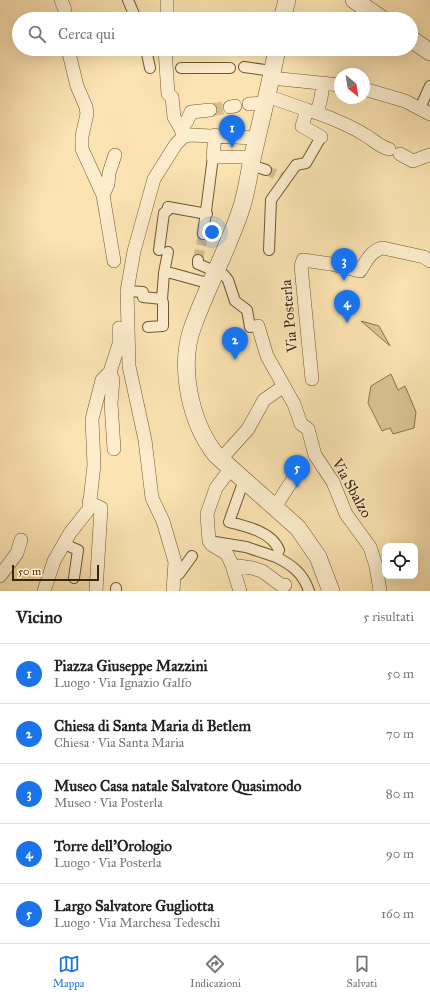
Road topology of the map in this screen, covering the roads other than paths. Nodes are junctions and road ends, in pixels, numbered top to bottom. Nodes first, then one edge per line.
1 (61, 0) edge
2 (128, 0) edge
3 (167, 0) edge
4 (287, 0) edge
5 (355, 0) edge
6 (65, 12) edge
7 (133, 12) edge
8 (167, 12) edge
9 (284, 12) edge
10 (372, 12) edge
11 (418, 44) edge
12 (430, 52) edge
13 (70, 56) edge
14 (147, 56) edge
15 (165, 56) edge
16 (275, 56) edge
17 (244, 67) dead end
18 (150, 68) dead end
19 (182, 68) dead end
20 (230, 68) dead end
21 (271, 74) junction
22 (322, 84) junction
23 (334, 85) edge
24 (430, 86) edge
25 (370, 91) edge
26 (260, 101) junction
27 (210, 110) tunnel mouth
28 (312, 111) junction
29 (425, 111) edge
30 (182, 133) junction
31 (212, 135) junction
32 (321, 137) joint
33 (257, 138) junction
34 (115, 155) dead end
35 (429, 155) edge
36 (213, 157) junction
37 (256, 164) junction
38 (103, 195) junction
39 (207, 214) junction
40 (139, 234) junction
41 (203, 234) tunnel mouth
42 (269, 250) dead end
43 (198, 260) dead end
44 (430, 261) edge
45 (118, 266) junction
46 (164, 273) junction
47 (214, 278) junction
48 (127, 291) junction
49 (162, 299) junction
50 (258, 326) joint
51 (148, 327) dead end
52 (110, 372) junction
53 (312, 379) dead end
54 (284, 386) junction
55 (114, 449) dead end
56 (226, 464) junction
57 (297, 473) dead end
58 (244, 480) junction
59 (89, 502) junction
60 (275, 507) junction
61 (21, 540) dead end
62 (210, 542) junction
63 (64, 544) junction
64 (192, 556) dead end
65 (276, 557) junction
66 (232, 565) junction
67 (179, 574) dead end
68 (0, 576) edge
69 (74, 578) dead end
70 (285, 585) dead end
71 (44, 591) edge
72 (96, 591) edge
73 (172, 591) edge
74 (240, 591) edge
75 (309, 591) edge
76 (331, 591) edge
77 (380, 591) edge

1 - 6 street
2 - 7 street
3 - 8 street
4 - 9 street
5 - 10 street
11 - 12 street
13 - 38 street
14 - 18 street
15 - 30 street
16 - 21 street
17 - 21 street
19 - 20 street
21 - 22 street
21 - 26 street
22 - 23 street
22 - 28 street
24 - 29 street
25 - 29 street
26 - 28 street
26 - 33 street
27 - 30 street
28 - 32 street
28 - 35 street
30 - 31 street
30 - 40 street
31 - 33 street
31 - 36 street
32 - 42 street
33 - 37 street
34 - 38 street
36 - 37 street
36 - 39 street
37 - 47 street
38 - 45 street
39 - 41 street
39 - 46 street
40 - 45 street
40 - 48 street
43 - 47 street
44 - 53 street, Via Posterla
45 - 52 street
46 - 47 street
46 - 49 street
47 - 50 street
47 - 56 street
48 - 49 street
48 - 73 street
49 - 51 street
50 - 54 street, Via Sbalzo
52 - 55 street
52 - 59 street
54 - 56 street
54 - 77 street, Via Sbalzo
56 - 58 street
56 - 62 street
57 - 60 street
58 - 60 street
58 - 65 street
59 - 63 street
59 - 72 street
60 - 76 street
61 - 68 street
62 - 65 street
62 - 66 street
63 - 69 street
63 - 71 street
64 - 67 street
65 - 75 street
66 - 70 street
66 - 74 street

